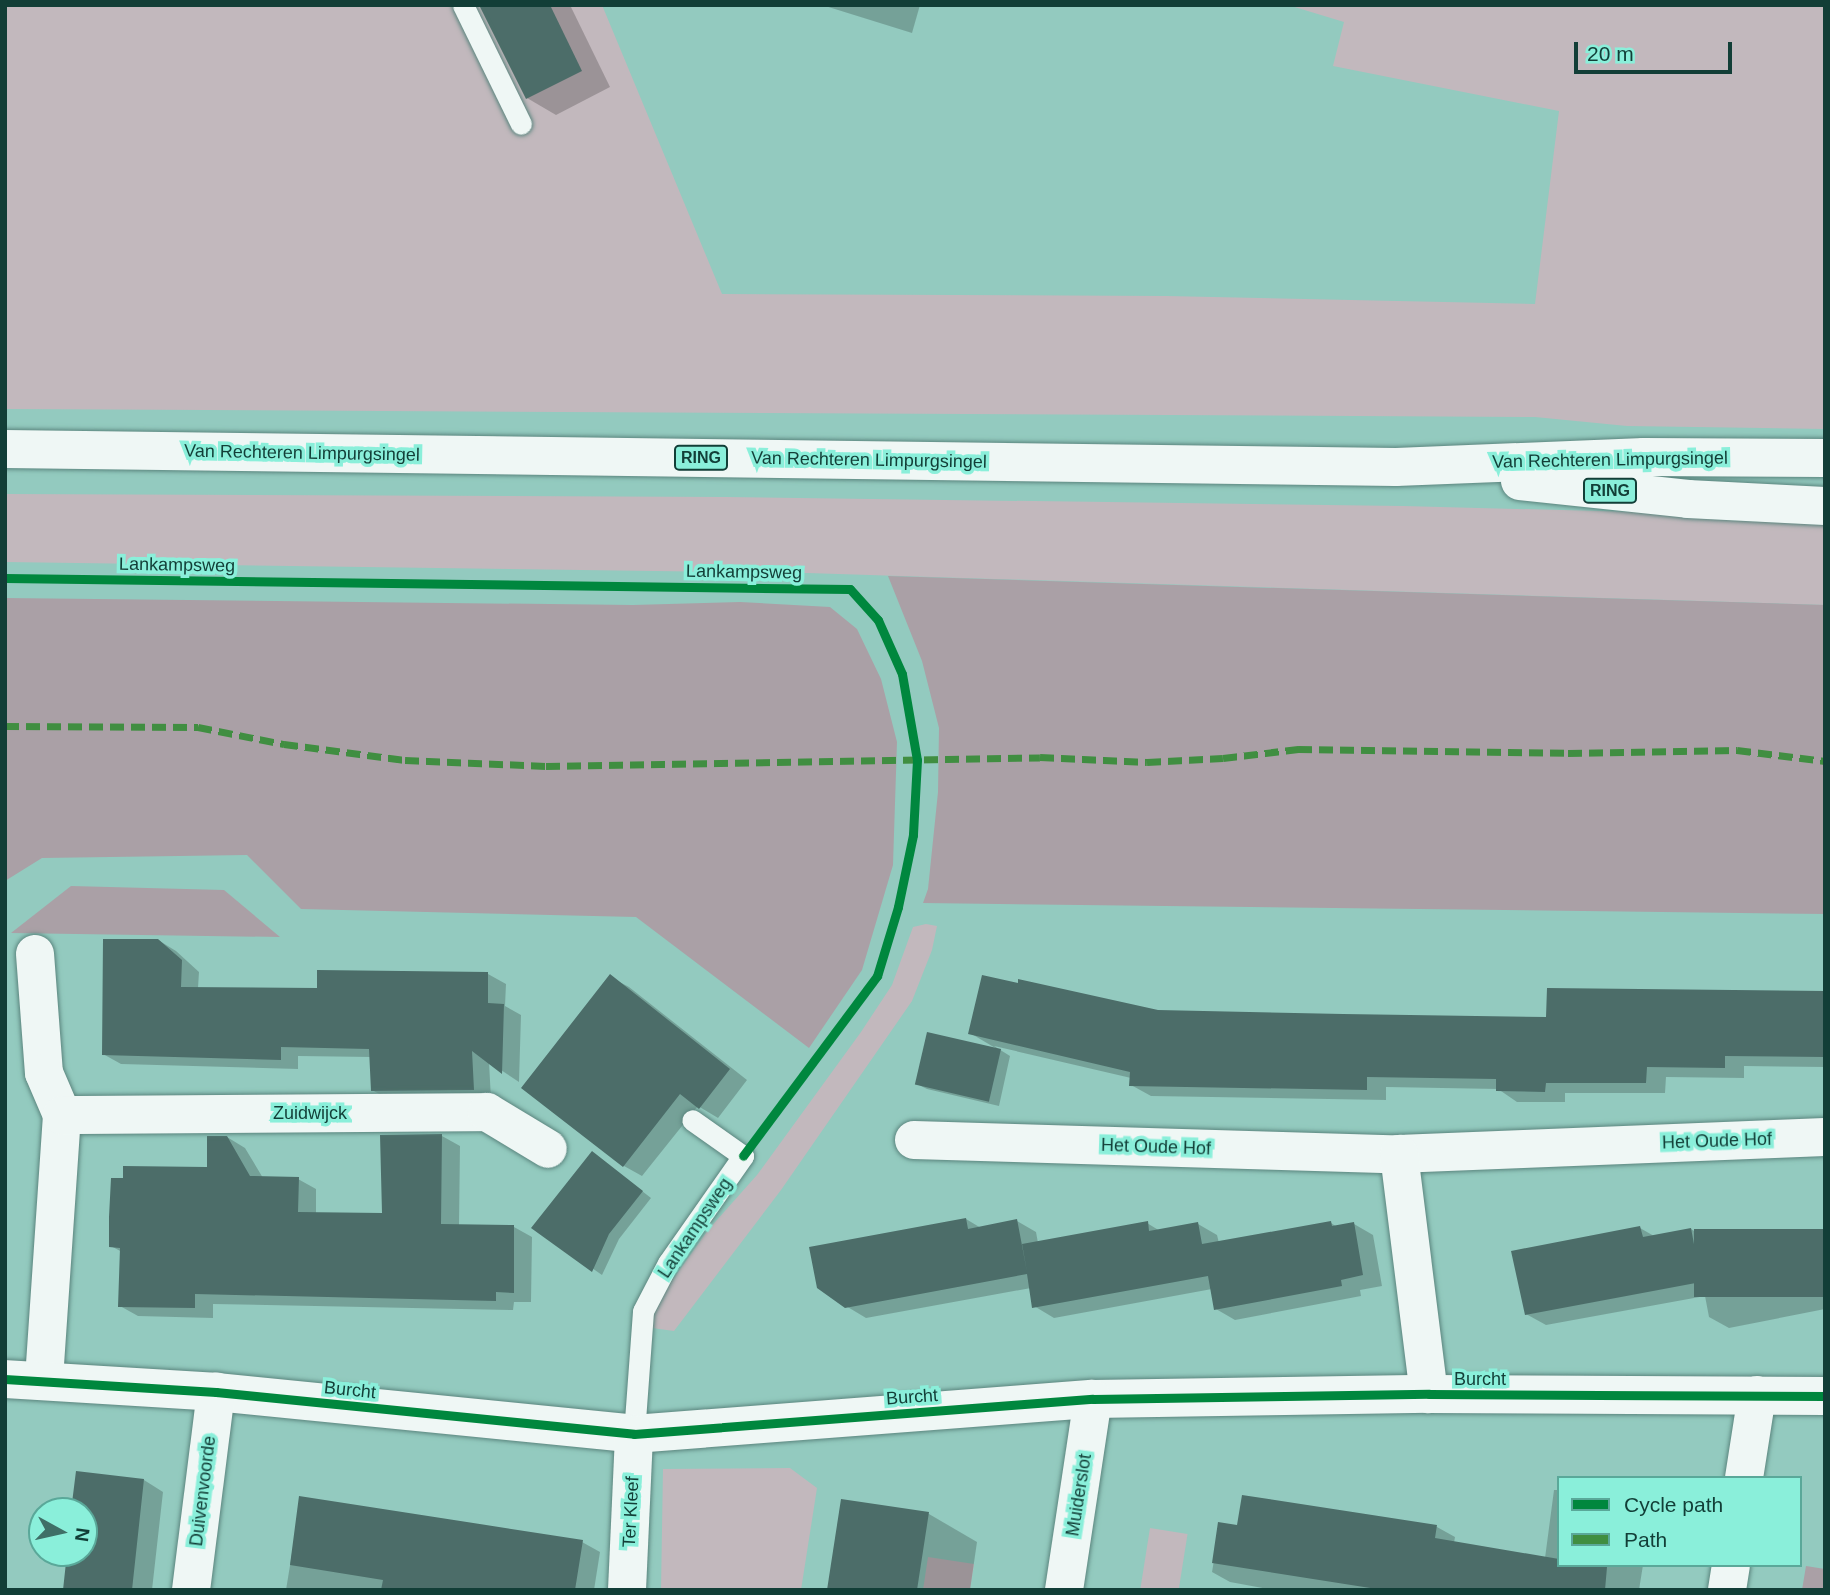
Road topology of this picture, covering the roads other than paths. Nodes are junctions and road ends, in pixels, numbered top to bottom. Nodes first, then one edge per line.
1 (463, 5) edge
2 (521, 124) dead end
3 (5, 449) edge
4 (1825, 458) edge
5 (1396, 467) junction
6 (1825, 506) edge
7 (35, 954) dead end
8 (62, 1115) junction
9 (692, 1120) dead end
10 (1825, 1137) edge
11 (914, 1140) dead end
12 (548, 1149) dead end
13 (1399, 1154) junction
14 (5, 1379) edge
15 (44, 1380) junction
16 (216, 1392) junction
17 (1429, 1394) junction
18 (1757, 1395) junction
19 (1825, 1396) edge
20 (1093, 1399) junction
21 (634, 1434) junction
22 (1744, 1476) edge
23 (1731, 1567) edge
24 (191, 1590) edge
25 (627, 1590) edge
26 (1064, 1590) edge
27 (1727, 1590) edge

1 - 2 lane
3 - 5 street, Van Rechteren Limpurgsingel / RING
4 - 5 street, Van Rechteren Limpurgsingel / RING
5 - 6 street, Van Rechteren Limpurgsingel / RING
7 - 8 street
8 - 12 street, Zuidwijck
8 - 15 street
9 - 21 lane, Lankampsweg
10 - 13 street, Het Oude Hof
11 - 13 street, Het Oude Hof
13 - 17 street
14 - 15 street, Burcht
15 - 16 street, Burcht
16 - 21 street, Burcht
16 - 24 street, Duivenvoorde
17 - 18 street, Burcht
17 - 20 street, Burcht
18 - 19 street, Burcht
18 - 22 street
20 - 21 street, Burcht
20 - 26 street, Muiderslot
21 - 25 street, Ter Kleef
23 - 27 street

